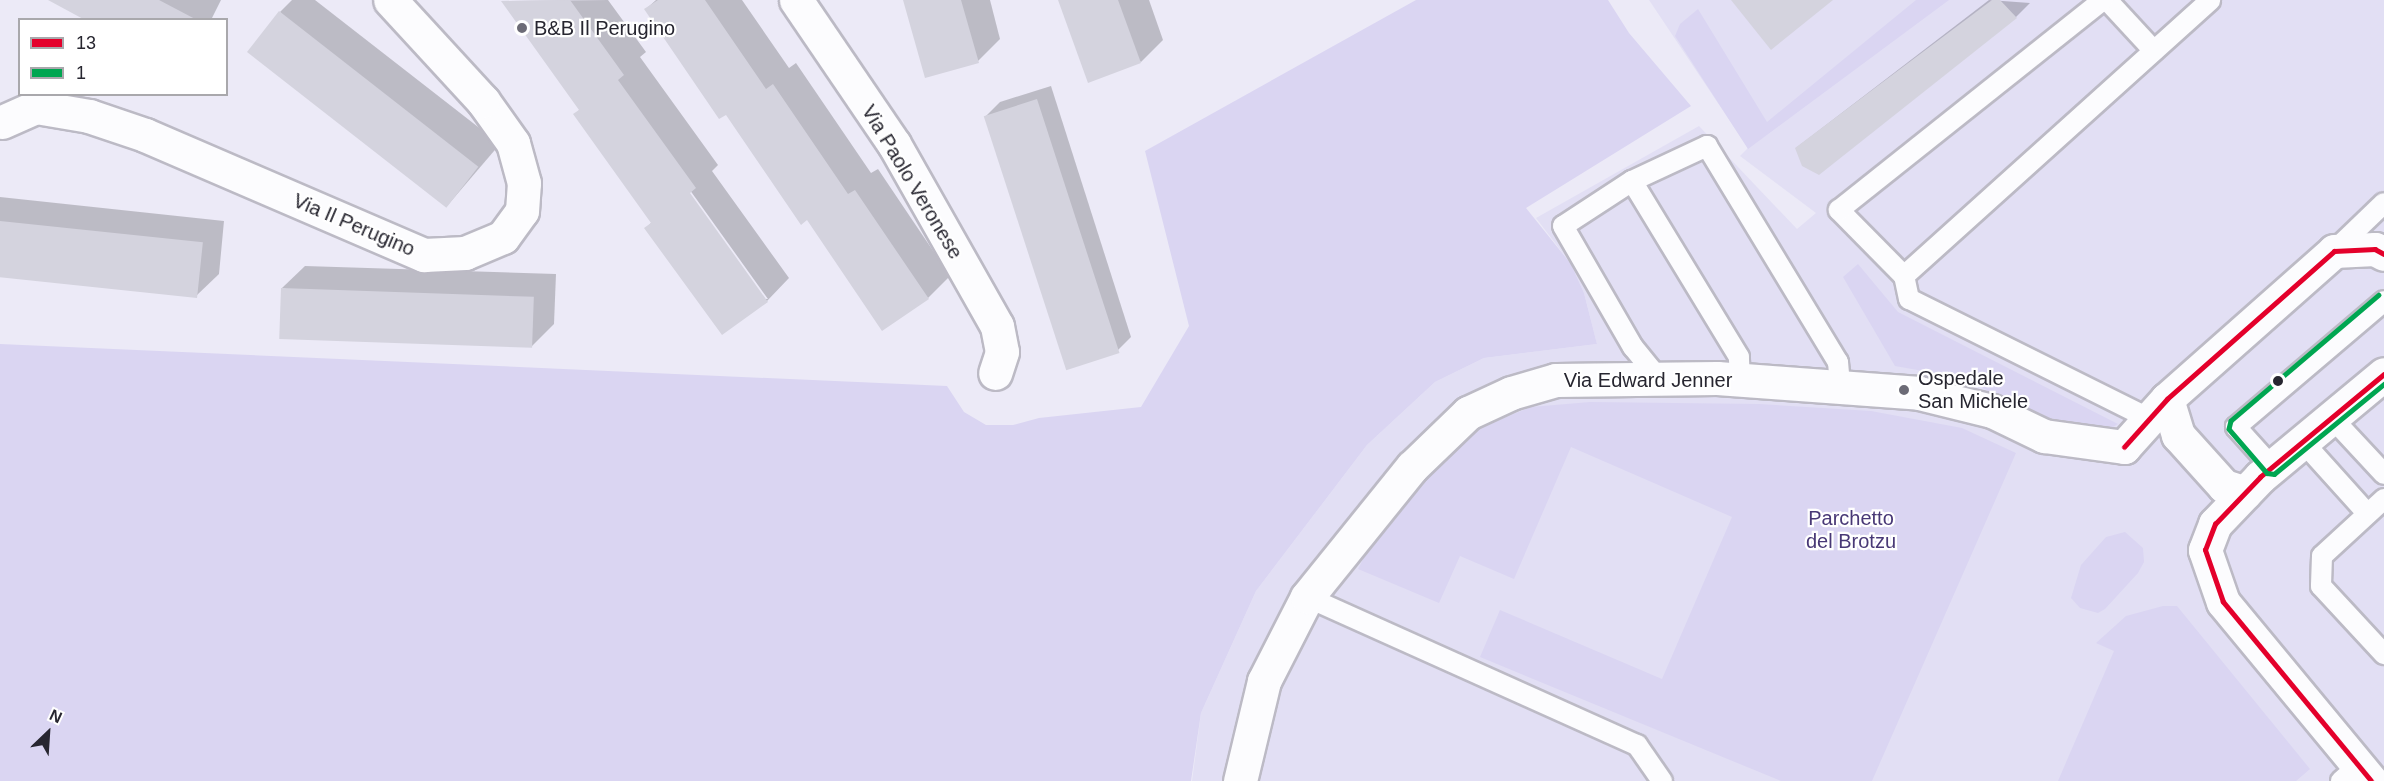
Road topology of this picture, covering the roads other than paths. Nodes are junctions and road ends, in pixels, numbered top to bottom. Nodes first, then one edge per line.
1 (390, 0) edge
2 (796, 0) edge
3 (2103, 0) edge
4 (2108, 0) edge
5 (2210, 0) edge
6 (2154, 51) junction
7 (2, 122) dead end
8 (1632, 181) junction
9 (2384, 203) edge
10 (2334, 251) junction
11 (2384, 254) edge
12 (1904, 276) junction
13 (2384, 301) edge
14 (995, 373) dead end
15 (2384, 374) edge
16 (1659, 379) junction
17 (1740, 379) junction
18 (1840, 387) junction
19 (2157, 408) junction
20 (2332, 418) junction
21 (2303, 442) junction
22 (2272, 467) junction
23 (2384, 474) edge
24 (2245, 493) junction
25 (2384, 499) edge
26 (2367, 513) junction
27 (1307, 597) junction
28 (2384, 654) edge
29 (2356, 776) edge
30 (1240, 781) edge
31 (1662, 781) edge

1 - 7 street, Via Il Perugino
2 - 14 street, Via Paolo Veronese
3 - 12 lane
4 - 6 lane
5 - 6 lane
6 - 12 lane
8 - 16 lane
8 - 17 lane
8 - 18 lane
9 - 10 lane
10 - 11 street
10 - 19 street
12 - 19 lane
13 - 22 lane
15 - 20 street
16 - 17 street, Via Edward Jenner
16 - 27 street, Via Edward Jenner
17 - 18 street, Via Edward Jenner
18 - 19 street, Via Edward Jenner
19 - 24 street
20 - 21 street
20 - 23 lane
21 - 22 street
21 - 26 lane
22 - 24 street
24 - 29 street
25 - 26 lane
26 - 28 lane
27 - 30 street, Via Edward Jenner
27 - 31 lane

